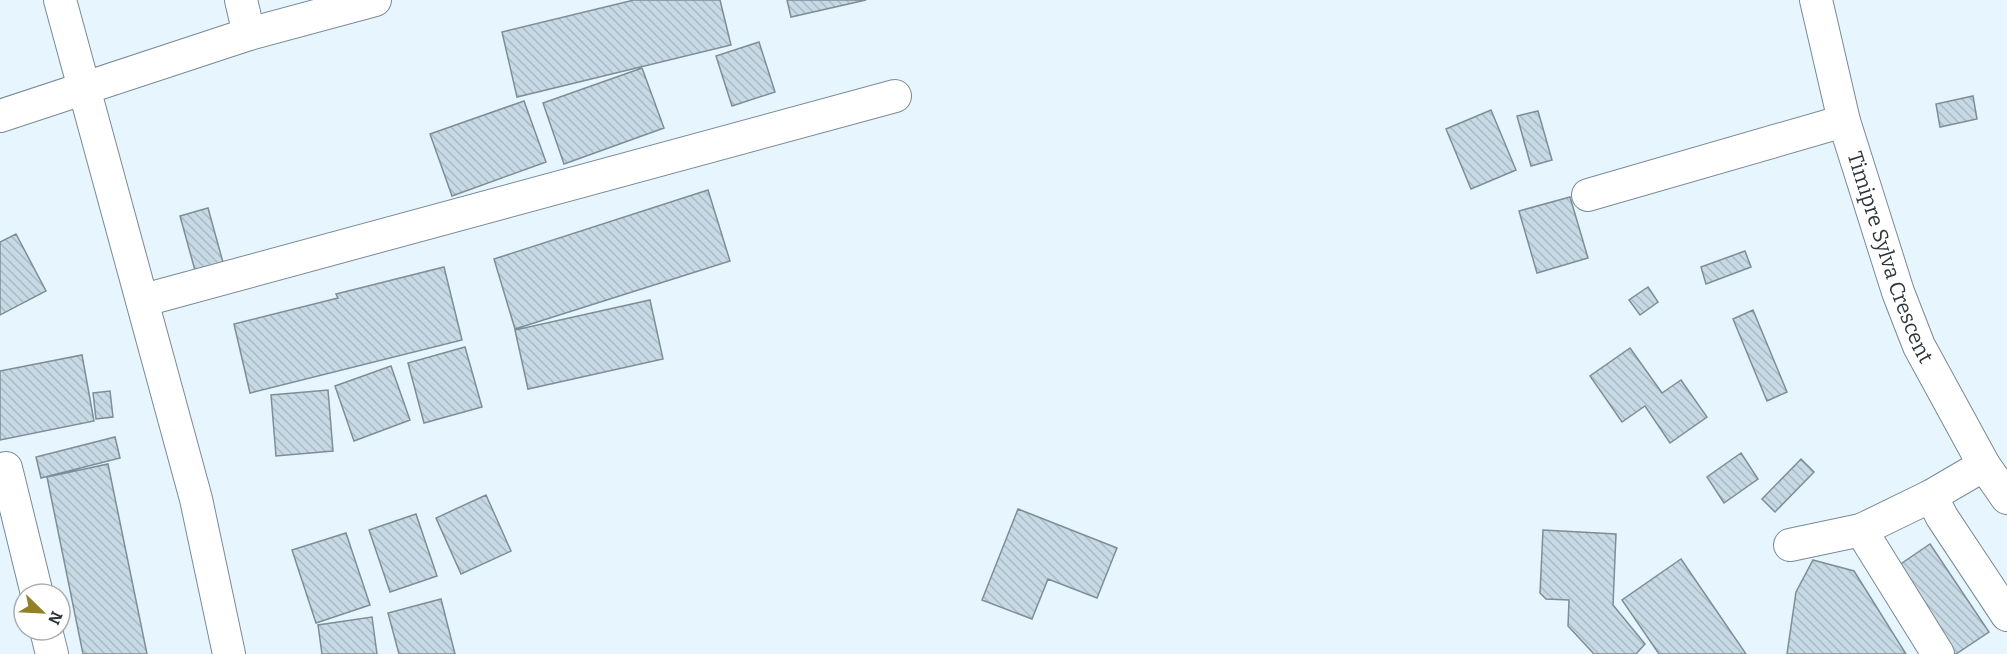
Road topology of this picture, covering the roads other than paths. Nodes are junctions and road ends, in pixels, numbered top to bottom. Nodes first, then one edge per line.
1 (60, 0) edge
2 (241, 0) edge
3 (375, 0) edge
4 (1816, 0) edge
5 (249, 34) junction
6 (85, 89) junction
7 (895, 96) dead end
8 (0, 116) edge
9 (1844, 121) junction
10 (1588, 195) dead end
11 (144, 300) junction
12 (1984, 465) junction
13 (6, 468) dead end
14 (1931, 496) junction
15 (2007, 498) edge
16 (1861, 530) junction
17 (1790, 546) dead end
18 (34, 582) edge
19 (2007, 615) edge
20 (228, 654) edge
21 (1938, 654) edge

1 - 6 street
2 - 5 street
3 - 5 street
4 - 9 street, Timipre Sylva Crescent
5 - 6 street
6 - 8 street
6 - 11 street
7 - 11 street
9 - 10 street
9 - 12 street, Timipre Sylva Crescent
11 - 20 street
12 - 14 street
12 - 15 street, Timipre Sylva Crescent
13 - 18 street
14 - 16 street
14 - 19 street
16 - 17 street
16 - 21 street

